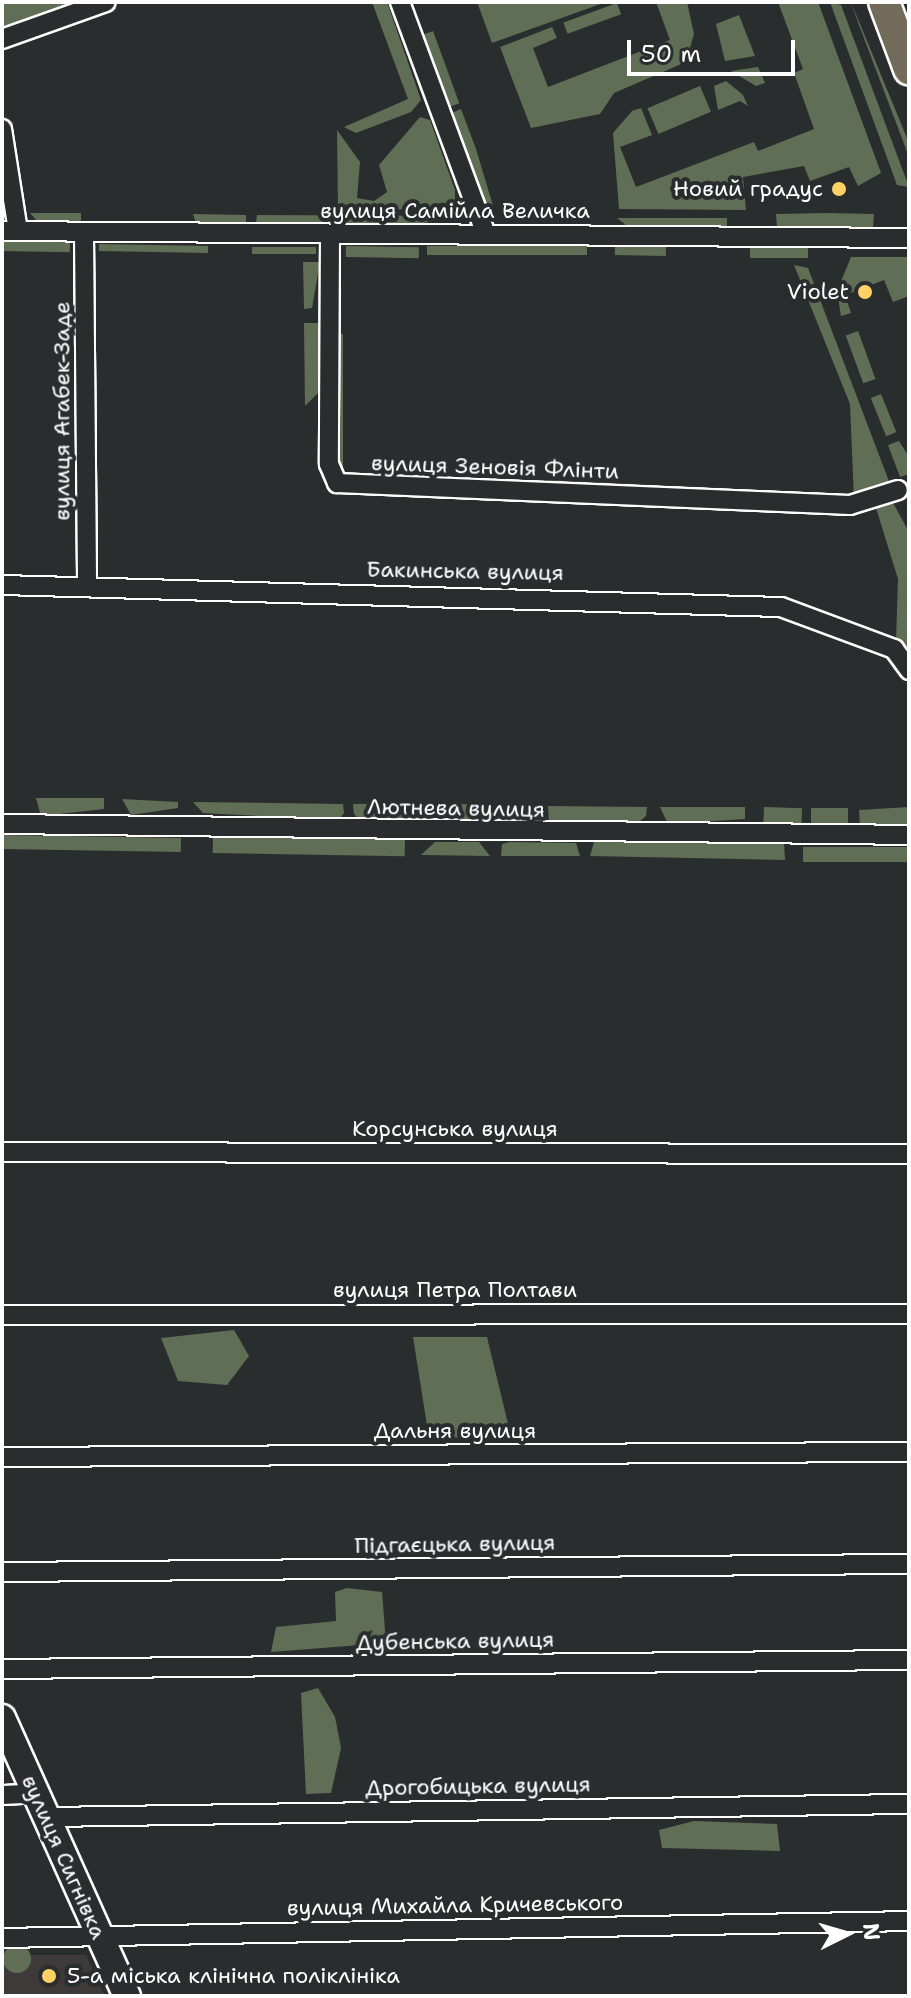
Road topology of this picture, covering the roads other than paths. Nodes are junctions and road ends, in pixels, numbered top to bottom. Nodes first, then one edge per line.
1 (106, 2) edge
2 (400, 2) edge
3 (884, 2) edge
4 (2, 39) edge
5 (909, 69) edge
6 (2, 129) edge
7 (10, 231) edge
8 (84, 234) junction
9 (486, 235) junction
10 (330, 236) junction
11 (909, 238) edge
12 (898, 490) dead end
13 (2, 585) edge
14 (87, 587) junction
15 (909, 670) edge
16 (2, 824) edge
17 (909, 835) edge
18 (2, 1152) edge
19 (909, 1154) edge
20 (909, 1314) edge
21 (2, 1315) edge
22 (909, 1452) edge
23 (2, 1457) edge
24 (909, 1564) edge
25 (2, 1572) edge
26 (909, 1660) edge
27 (2, 1669) edge
28 (2, 1718) edge
29 (2, 1795) edge
30 (909, 1804) edge
31 (43, 1805) junction
32 (909, 1921) edge
33 (98, 1935) junction
34 (2, 1938) edge
35 (127, 1996) edge

1 - 4 street
2 - 9 street
3 - 5 main road
6 - 7 street
7 - 8 street, вулиця Самійла Величка
8 - 10 street, вулиця Самійла Величка
8 - 14 street, вулиця Агабек-Заде
9 - 10 street, вулиця Самійла Величка
9 - 11 street, вулиця Самійла Величка
10 - 12 street, вулиця Зеновія Флінти
13 - 14 street, Бакинська вулиця
14 - 15 street, Бакинська вулиця
16 - 17 street, Лютнева вулиця
18 - 19 street, Корсунська вулиця
20 - 21 street, вулиця Петра Полтави
22 - 23 street, Дальня вулиця
24 - 25 street, Підгаєцька вулиця
26 - 27 street, Дубенська вулиця
28 - 31 street, вулиця Сигнівка
29 - 31 street, Дрогобицька вулиця
30 - 31 street, Дрогобицька вулиця
31 - 33 street, вулиця Сигнівка
32 - 33 street, вулиця Михайла Кричевського
33 - 34 street, вулиця Михайла Кричевського
33 - 35 street, вулиця Сигнівка

